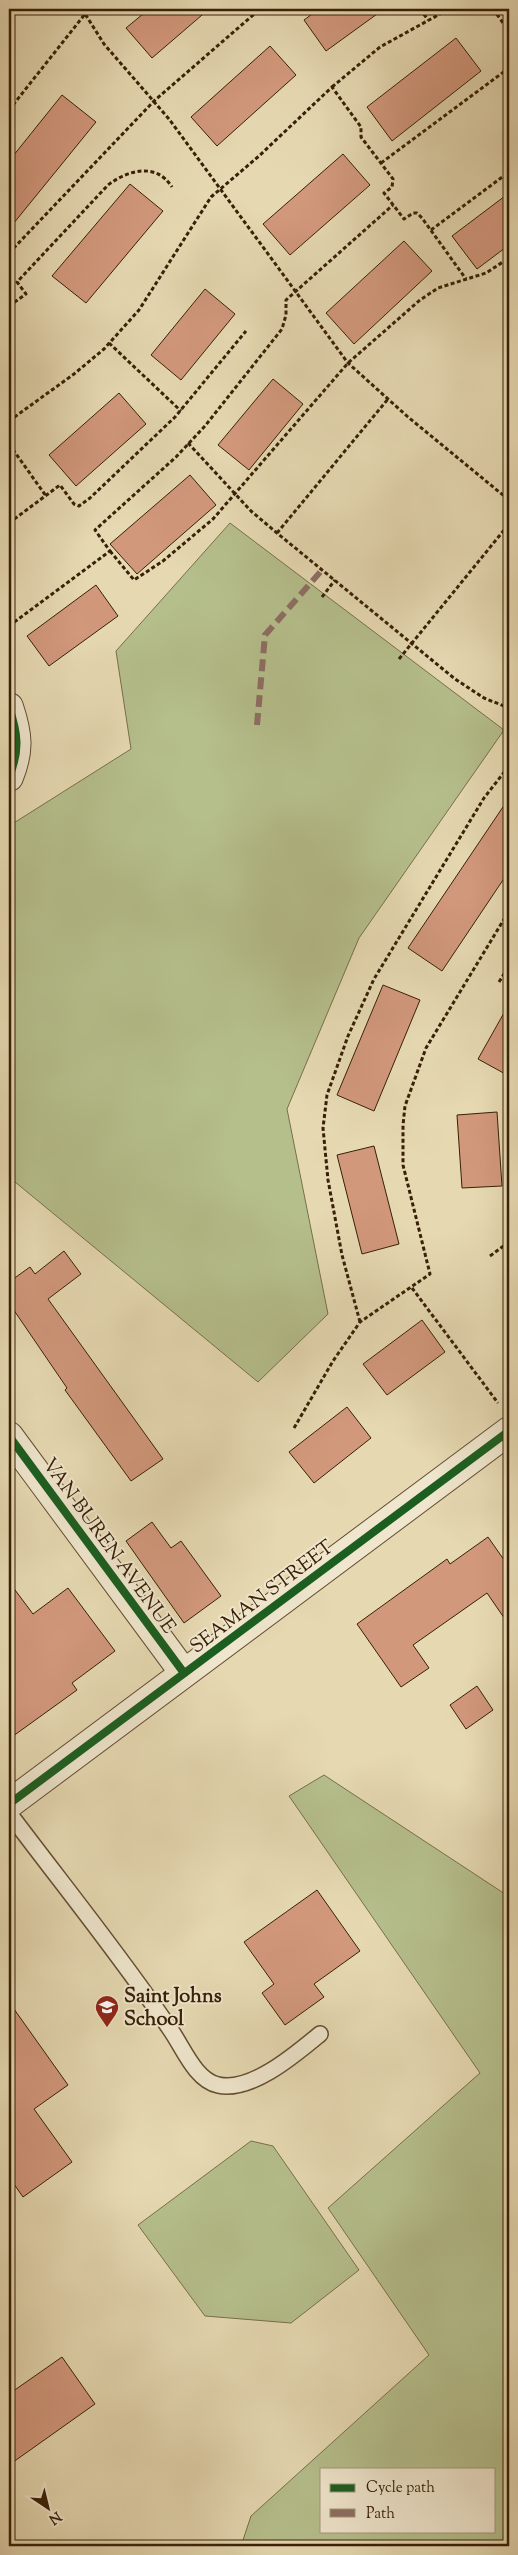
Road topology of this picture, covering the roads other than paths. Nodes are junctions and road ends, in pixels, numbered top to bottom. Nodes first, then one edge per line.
1 (9, 707) edge
2 (12, 770) edge
3 (509, 1431) edge
4 (9, 1436) edge
5 (184, 1673) junction
6 (9, 1804) edge
7 (9, 1813) edge
8 (320, 2034) dead end

1 - 2 street
3 - 5 street, SEAMAN STREET
4 - 5 street, VAN BUREN AVENUE
5 - 6 street, SEAMAN STREET
7 - 8 lane

